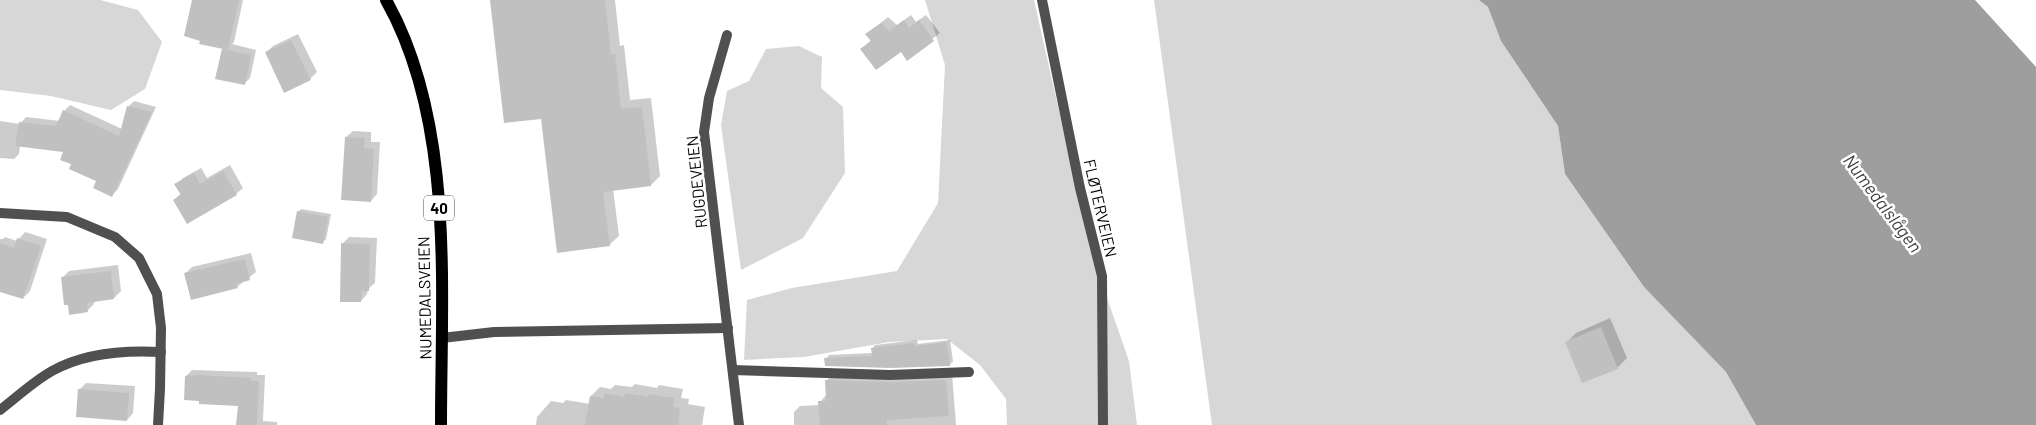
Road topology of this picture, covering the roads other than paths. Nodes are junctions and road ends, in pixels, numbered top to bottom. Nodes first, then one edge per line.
1 (386, 0) edge
2 (1042, 0) edge
3 (727, 35) dead end
4 (0, 213) edge
5 (728, 328) junction
6 (442, 338) junction
7 (161, 352) junction
8 (733, 370) junction
9 (970, 372) dead end
10 (0, 410) edge
11 (158, 425) edge
12 (441, 425) edge
13 (739, 425) edge
14 (1103, 425) edge

1 - 6 main road, NUMEDALSVEIEN / 40
2 - 14 street, FLØTERVEIEN
3 - 5 street, RUGDEVEIEN
4 - 7 street
5 - 6 street
5 - 8 street, RUGDEVEIEN
6 - 12 main road, NUMEDALSVEIEN / 40
7 - 10 street
7 - 11 street
8 - 9 street
8 - 13 street, RUGDEVEIEN

